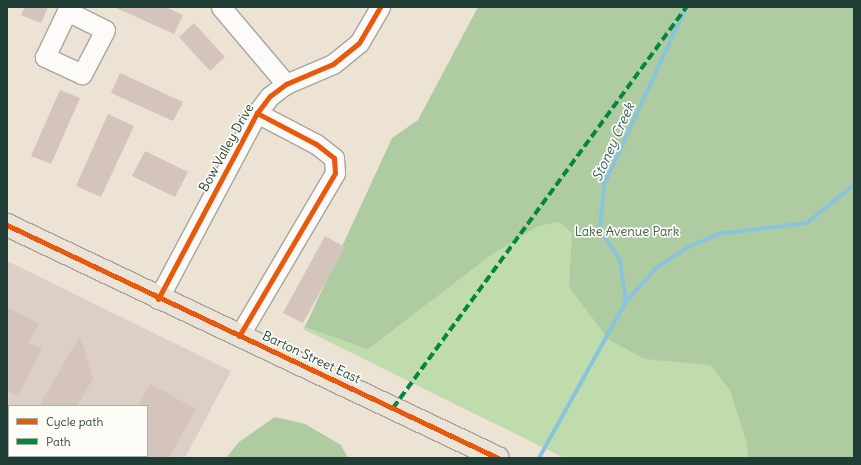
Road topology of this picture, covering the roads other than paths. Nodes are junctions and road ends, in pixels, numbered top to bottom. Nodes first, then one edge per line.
1 (221, 7) edge
2 (380, 7) edge
3 (286, 84) junction
4 (257, 113) junction
5 (7, 225) edge
6 (158, 299) junction
7 (240, 336) junction
8 (498, 458) edge

1 - 3 street
2 - 3 street, Bow Valley Drive
3 - 4 street, Bow Valley Drive
4 - 6 street, Bow Valley Drive
4 - 7 street
5 - 6 main road, Barton Street East
6 - 7 main road, Barton Street East
7 - 8 main road, Barton Street East

